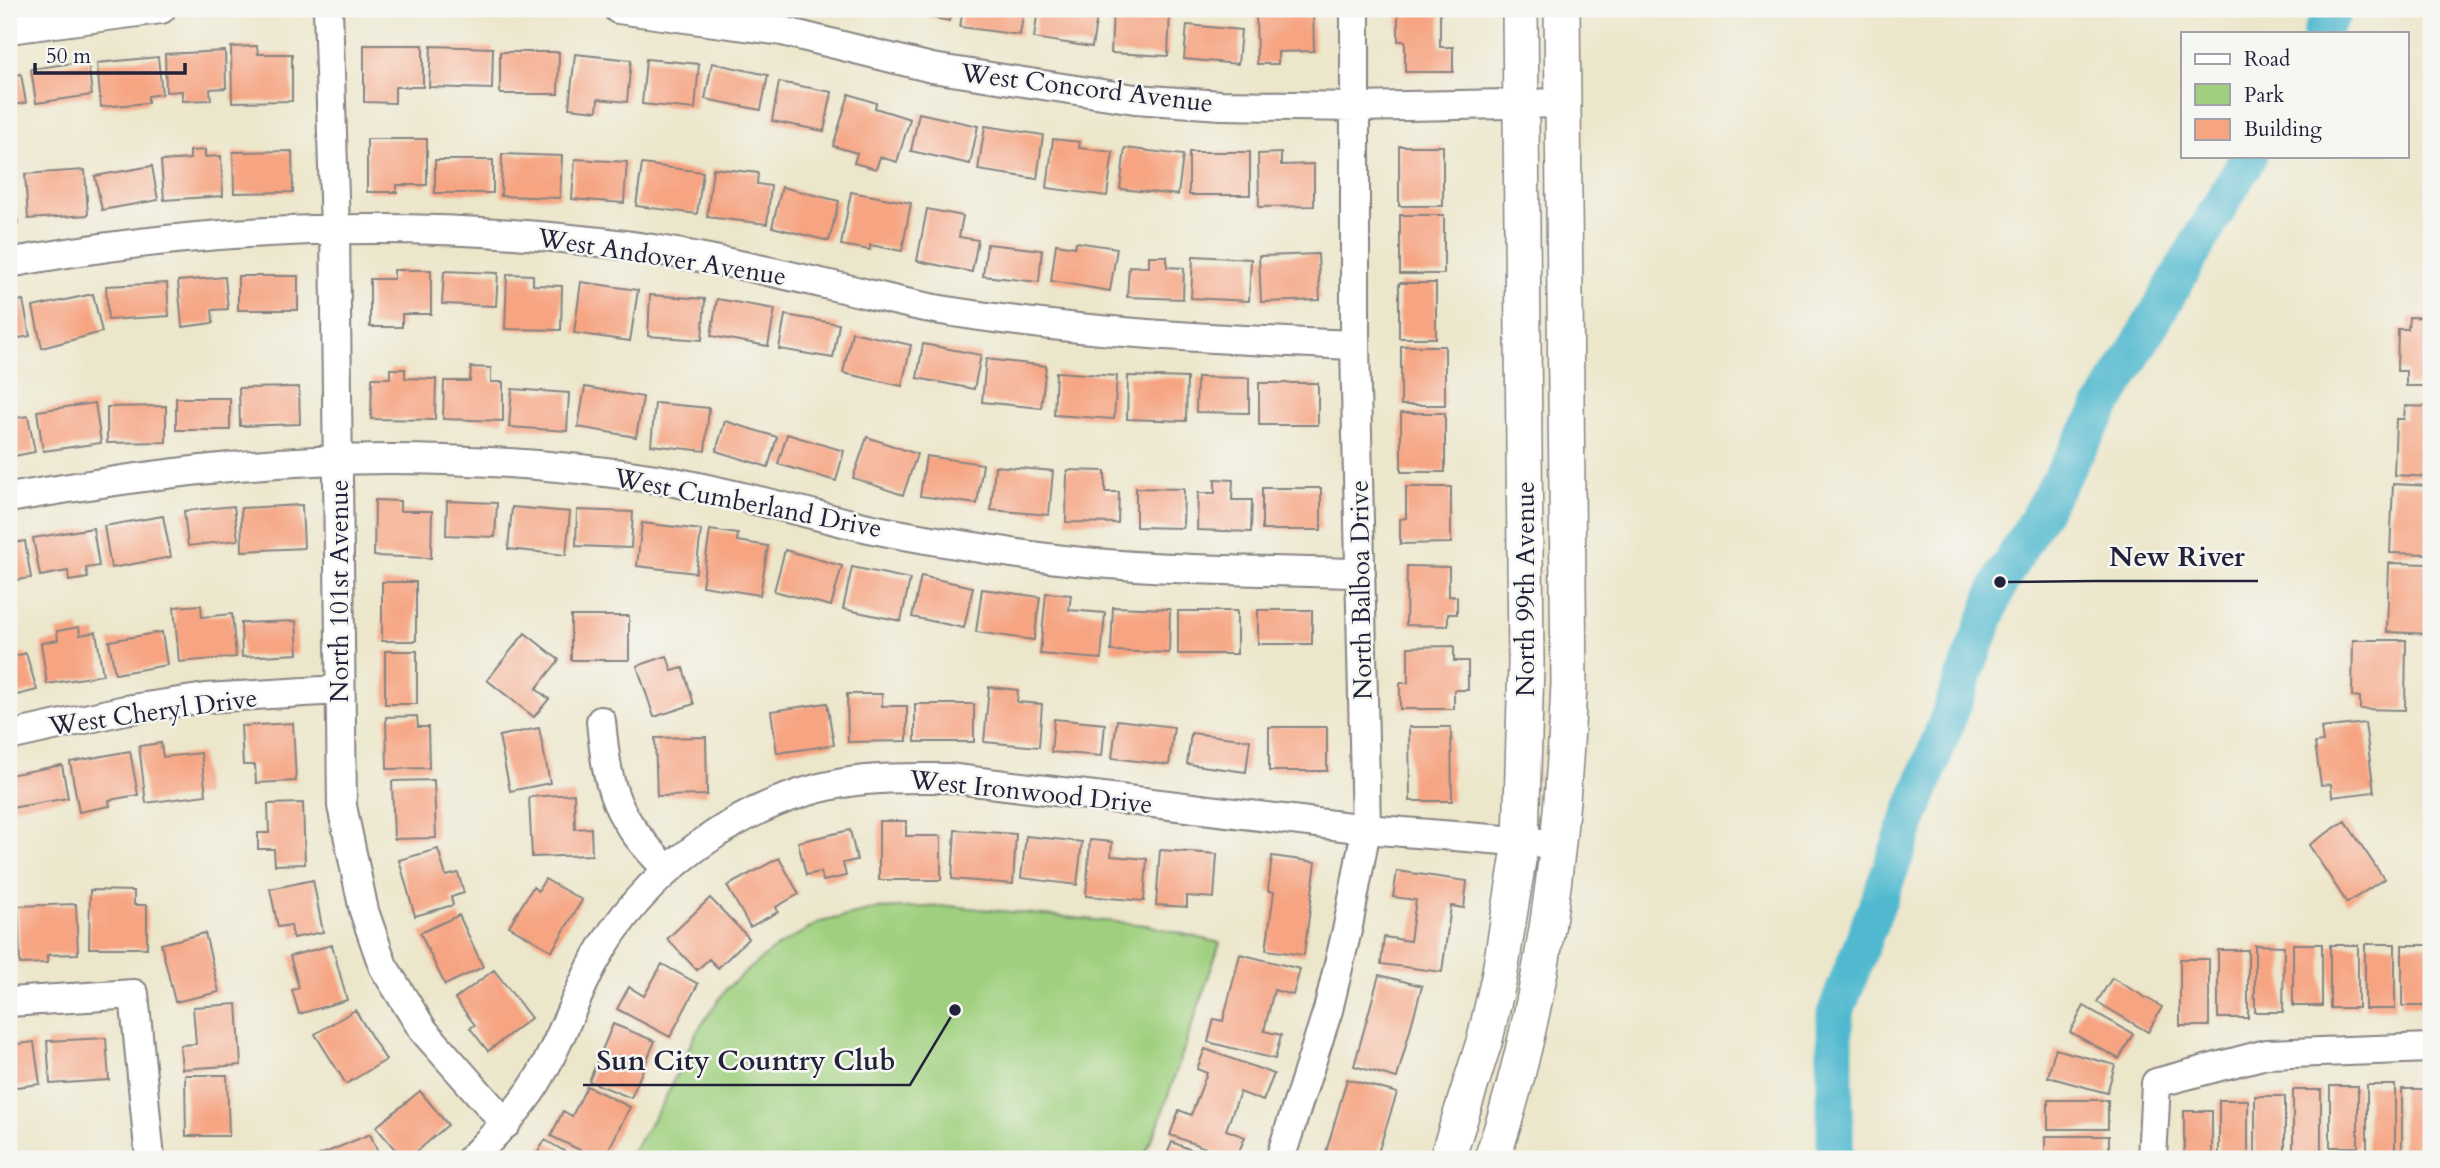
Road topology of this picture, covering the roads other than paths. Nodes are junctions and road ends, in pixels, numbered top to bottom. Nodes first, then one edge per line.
1 (328, 9) edge
2 (618, 9) edge
3 (1355, 9) edge
4 (1520, 9) edge
5 (1562, 9) edge
6 (146, 10) edge
7 (784, 20) edge
8 (9, 29) edge
9 (1520, 103) junction
10 (1563, 103) junction
11 (1355, 107) junction
12 (335, 229) junction
13 (9, 263) edge
14 (1355, 345) junction
15 (338, 459) junction
16 (9, 498) edge
17 (1361, 573) junction
18 (340, 690) junction
19 (601, 721) dead end
20 (9, 736) edge
21 (1366, 829) junction
22 (1521, 842) junction
23 (1559, 844) junction
24 (667, 869) junction
25 (9, 1002) edge
26 (2431, 1048) edge
27 (506, 1124) junction
28 (150, 1159) edge
29 (471, 1159) edge
30 (1280, 1159) edge
31 (1447, 1159) edge
32 (1492, 1159) edge
33 (2151, 1159) edge

1 - 12 street, North 101st Avenue
2 - 7 street, West Concord Avenue
3 - 11 street, North Balboa Drive
4 - 9 main road, North 99th Avenue
5 - 10 main road, North 99th Avenue
6 - 8 street
7 - 11 street, West Concord Avenue
9 - 10 street, West Concord Avenue
9 - 11 street, West Concord Avenue
9 - 22 main road, North 99th Avenue
10 - 23 main road, North 99th Avenue
11 - 14 street, North Balboa Drive
12 - 13 street, West Andover Avenue
12 - 14 street, West Andover Avenue
12 - 15 street, North 101st Avenue
14 - 17 street, North Balboa Drive
15 - 16 street, West Cumberland Drive
15 - 17 street, West Cumberland Drive
15 - 18 street, North 101st Avenue
17 - 21 street, North Balboa Drive
18 - 20 street, West Cheryl Drive
18 - 27 street, North 101st Avenue
19 - 24 street
21 - 22 street, West Ironwood Drive
21 - 24 street, West Ironwood Drive
21 - 30 street, North Balboa Drive
22 - 23 street, West Ironwood Drive
22 - 31 main road, North 99th Avenue
23 - 32 main road, North 99th Avenue
24 - 27 street, West Ironwood Drive
25 - 28 street
26 - 33 street
27 - 29 street, West Ironwood Drive

